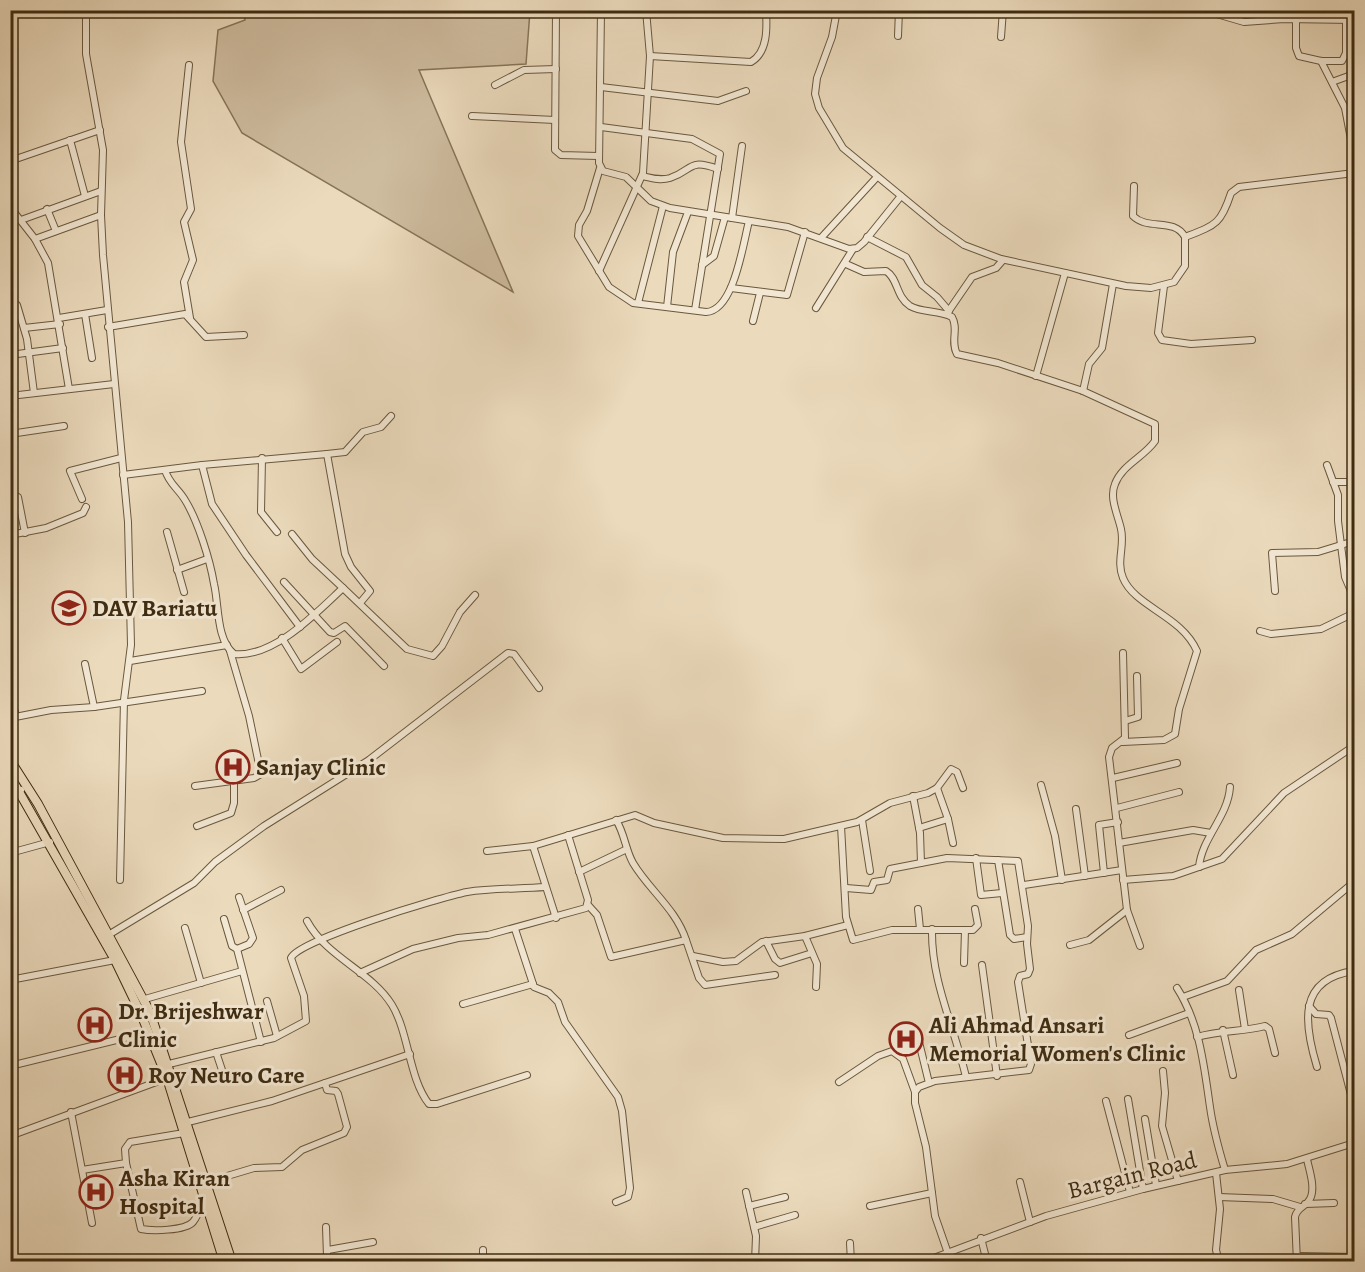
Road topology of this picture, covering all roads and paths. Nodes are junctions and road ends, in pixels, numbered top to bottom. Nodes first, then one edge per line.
1 (86, 10) edge
2 (556, 10) edge
3 (601, 10) edge
4 (646, 10) edge
5 (766, 10) edge
6 (837, 10) edge
7 (898, 10) edge
8 (1003, 10) edge
9 (1203, 10) edge
10 (1346, 10) edge
11 (1296, 19) junction
12 (1347, 20) junction
13 (1354, 20) edge
14 (898, 36) dead end
15 (1001, 37) dead end
16 (650, 56) junction
17 (1321, 61) junction
18 (189, 65) dead end
19 (556, 69) junction
20 (1354, 74) edge
21 (1332, 82) junction
22 (495, 85) dead end
23 (601, 87) junction
24 (746, 91) dead end
25 (647, 93) junction
26 (472, 116) dead end
27 (555, 120) junction
28 (1351, 120) edge
29 (601, 127) junction
30 (100, 130) junction
31 (644, 132) junction
32 (70, 140) junction
33 (742, 146) dead end
34 (1354, 155) edge
35 (598, 156) junction
36 (10, 161) edge
37 (600, 168) junction
38 (718, 169) junction
39 (1354, 173) edge
40 (642, 176) junction
41 (877, 177) junction
42 (636, 186) junction
43 (1134, 186) dead end
44 (102, 191) junction
45 (84, 196) junction
46 (901, 196) junction
47 (663, 206) junction
48 (10, 207) edge
49 (47, 209) junction
50 (688, 212) junction
51 (101, 214) junction
52 (711, 215) junction
53 (729, 218) junction
54 (21, 220) junction
55 (749, 221) junction
56 (56, 231) junction
57 (805, 232) junction
58 (867, 237) junction
59 (1185, 237) junction
60 (821, 238) junction
61 (35, 239) junction
62 (853, 249) junction
63 (1003, 260) junction
64 (846, 264) junction
65 (702, 265) junction
66 (599, 271) junction
67 (1065, 273) junction
68 (1113, 284) junction
69 (1164, 286) junction
70 (731, 288) junction
71 (760, 292) junction
72 (638, 303) junction
73 (17, 305) dead end
74 (667, 307) junction
75 (816, 308) dead end
76 (107, 310) junction
77 (695, 310) junction
78 (948, 313) junction
79 (85, 314) junction
80 (190, 318) junction
81 (59, 321) junction
82 (753, 321) dead end
83 (108, 327) junction
84 (24, 328) junction
85 (244, 335) dead end
86 (1252, 340) dead end
87 (63, 348) junction
88 (29, 352) junction
89 (10, 355) edge
90 (92, 358) dead end
91 (1036, 376) junction
92 (114, 384) junction
93 (69, 389) junction
94 (1083, 391) junction
95 (34, 393) junction
96 (10, 396) edge
97 (391, 416) dead end
98 (64, 426) dead end
99 (10, 434) edge
100 (327, 454) junction
101 (121, 458) junction
102 (262, 458) junction
103 (201, 465) junction
104 (1327, 465) dead end
105 (165, 470) junction
106 (123, 475) junction
107 (1333, 482) junction
108 (1354, 482) edge
109 (10, 494) edge
110 (82, 499) dead end
111 (86, 507) dead end
112 (167, 532) dead end
113 (277, 532) dead end
114 (25, 533) junction
115 (292, 534) dead end
116 (10, 535) edge
117 (1354, 542) edge
118 (1342, 546) junction
119 (207, 559) junction
120 (177, 570) junction
121 (284, 582) dead end
122 (343, 588) junction
123 (1275, 591) dead end
124 (183, 592) dead end
125 (475, 595) dead end
126 (1354, 598) edge
127 (360, 603) junction
128 (1354, 613) edge
129 (314, 616) junction
130 (300, 627) junction
131 (1260, 631) dead end
132 (282, 638) junction
133 (337, 642) dead end
134 (228, 648) junction
135 (1123, 654) dead end
136 (130, 661) junction
137 (85, 664) dead end
138 (384, 666) dead end
139 (1137, 676) dead end
140 (539, 688) dead end
141 (202, 691) dead end
142 (10, 695) edge
143 (124, 700) junction
144 (94, 707) junction
145 (13, 717) edge
146 (1125, 721) junction
147 (1123, 742) junction
148 (1354, 746) edge
149 (10, 760) edge
150 (1177, 763) dead end
151 (10, 776) edge
152 (1113, 778) junction
153 (234, 781) junction
154 (1041, 785) dead end
155 (195, 786) dead end
156 (1230, 787) dead end
157 (936, 788) junction
158 (963, 788) dead end
159 (21, 790) junction
160 (1179, 792) dead end
161 (913, 796) junction
162 (10, 799) edge
163 (1117, 808) junction
164 (1076, 809) dead end
165 (948, 819) junction
166 (616, 820) junction
167 (862, 820) junction
168 (1118, 822) junction
169 (197, 826) dead end
170 (841, 826) junction
171 (919, 828) junction
172 (1210, 833) junction
173 (568, 835) junction
174 (50, 843) junction
175 (953, 843) dead end
176 (1119, 843) junction
177 (533, 846) junction
178 (627, 849) junction
179 (487, 851) dead end
180 (10, 853) edge
181 (976, 858) junction
182 (998, 860) junction
183 (921, 863) junction
184 (1199, 867) junction
185 (1122, 870) junction
186 (870, 871) dead end
187 (579, 872) junction
188 (1104, 873) junction
189 (1084, 876) junction
190 (120, 880) dead end
191 (1062, 880) junction
192 (1123, 880) junction
193 (1354, 882) edge
194 (1024, 885) junction
195 (545, 887) junction
196 (846, 888) junction
197 (281, 890) dead end
198 (1002, 893) junction
199 (239, 897) dead end
200 (588, 905) junction
201 (918, 909) dead end
202 (975, 909) dead end
203 (243, 910) junction
204 (1127, 910) junction
205 (556, 918) junction
206 (224, 919) dead end
207 (307, 921) dead end
208 (848, 925) junction
209 (185, 928) dead end
210 (515, 928) junction
211 (920, 929) junction
212 (932, 929) junction
213 (964, 930) junction
214 (110, 934) junction
215 (805, 936) junction
216 (1027, 937) junction
217 (318, 939) junction
218 (686, 940) junction
219 (766, 941) junction
220 (1070, 945) dead end
221 (1140, 946) dead end
222 (237, 949) junction
223 (812, 953) junction
224 (693, 956) junction
225 (115, 960) junction
226 (964, 963) dead end
227 (982, 965) dead end
228 (242, 971) junction
229 (1353, 971) edge
230 (360, 974) junction
231 (775, 975) dead end
232 (10, 980) edge
233 (201, 983) junction
234 (532, 984) junction
235 (816, 987) dead end
236 (1177, 988) dead end
237 (1239, 990) dead end
238 (1354, 990) edge
239 (1183, 997) junction
240 (144, 999) junction
241 (267, 1001) dead end
242 (463, 1004) dead end
243 (1309, 1006) junction
244 (1190, 1012) junction
245 (1245, 1029) junction
246 (1223, 1030) junction
247 (149, 1032) junction
248 (1129, 1035) dead end
249 (277, 1036) junction
250 (1197, 1037) junction
251 (918, 1038) dead end
252 (261, 1042) junction
253 (10, 1046) edge
254 (216, 1052) junction
255 (1275, 1053) dead end
256 (410, 1054) junction
257 (169, 1064) junction
258 (12, 1065) edge
259 (1317, 1067) dead end
260 (1163, 1071) dead end
261 (527, 1075) dead end
262 (1233, 1075) dead end
263 (997, 1076) junction
264 (170, 1077) junction
265 (966, 1077) junction
266 (225, 1080) dead end
267 (839, 1082) dead end
268 (325, 1083) junction
269 (929, 1083) junction
270 (915, 1092) junction
271 (1128, 1099) dead end
272 (1106, 1101) dead end
273 (1354, 1106) edge
274 (71, 1112) junction
275 (1145, 1119) dead end
276 (188, 1122) junction
277 (184, 1132) junction
278 (10, 1136) edge
279 (1354, 1146) edge
280 (1307, 1159) junction
281 (126, 1163) junction
282 (82, 1170) junction
283 (1225, 1170) junction
284 (1216, 1173) junction
285 (1178, 1181) junction
286 (207, 1182) junction
287 (1020, 1182) dead end
288 (1156, 1185) junction
289 (1143, 1189) junction
290 (746, 1192) dead end
291 (1130, 1192) junction
292 (932, 1193) junction
293 (785, 1197) dead end
294 (1219, 1197) junction
295 (616, 1202) dead end
296 (206, 1203) junction
297 (1334, 1203) dead end
298 (1303, 1205) junction
299 (749, 1206) junction
300 (870, 1206) dead end
301 (795, 1215) dead end
302 (1030, 1222) junction
303 (92, 1223) dead end
304 (326, 1227) dead end
305 (754, 1227) junction
306 (981, 1238) junction
307 (373, 1242) dead end
308 (850, 1243) dead end
309 (327, 1250) junction
310 (483, 1250) dead end
311 (946, 1252) junction
312 (1354, 1257) edge
313 (1297, 1258) edge
314 (224, 1262) edge
315 (232, 1262) edge
316 (318, 1262) edge
317 (483, 1262) edge
318 (755, 1262) edge
319 (851, 1262) edge
320 (924, 1262) edge
321 (951, 1262) edge
322 (987, 1262) edge
323 (1219, 1262) edge

1 - 30 street
2 - 19 street
3 - 23 street
4 - 16 street
5 - 16 street
6 - 41 street
7 - 14 street
8 - 15 street
9 - 11 street
10 - 12 street
11 - 12 street
11 - 17 street
12 - 13 street
12 - 17 street
16 - 25 street
17 - 21 street
18 - 80 street
19 - 22 street
19 - 27 street
20 - 21 street
21 - 28 street
23 - 25 street
23 - 29 street
24 - 25 street
25 - 31 street
26 - 27 street
27 - 35 street
28 - 34 street
29 - 31 street
29 - 35 street
30 - 32 street
30 - 44 street
31 - 38 street
31 - 40 street
32 - 36 street
32 - 45 street
33 - 53 street
35 - 37 street
37 - 42 street
37 - 66 street
38 - 40 street
38 - 52 street
39 - 59 street
40 - 42 street
41 - 46 street
41 - 60 street
42 - 47 street
42 - 66 street
43 - 59 street
44 - 45 street
44 - 51 street
45 - 49 street
46 - 58 street
46 - 63 street
47 - 50 street
47 - 72 street
48 - 54 street
49 - 54 street
49 - 56 street
50 - 52 street
50 - 74 street
51 - 56 street
51 - 76 street
52 - 53 street
52 - 65 street
53 - 55 street
53 - 65 street
54 - 61 street
55 - 57 street
55 - 70 street
56 - 61 street
57 - 60 street
57 - 71 street
58 - 62 street
58 - 78 street
59 - 69 street
60 - 62 street
61 - 81 street
62 - 64 street
63 - 67 street
63 - 78 street
64 - 75 street
64 - 78 street
65 - 77 street
66 - 72 street
67 - 68 street
67 - 91 street
68 - 69 street
68 - 94 street
69 - 86 street
70 - 71 street
70 - 77 street
71 - 82 street
72 - 74 street
73 - 84 street
74 - 77 street
76 - 79 street
76 - 83 street
78 - 91 street
79 - 81 street
79 - 90 street
80 - 83 street
80 - 85 street
81 - 84 street
81 - 87 street
83 - 92 street
84 - 88 street
87 - 88 street
87 - 93 street
88 - 89 street
88 - 95 street
91 - 94 street
92 - 93 street
92 - 101 street
93 - 95 street
94 - 147 street
95 - 96 street
97 - 100 street
98 - 99 street
100 - 102 street
100 - 127 street
101 - 106 street
101 - 110 street
102 - 103 street
102 - 113 street
103 - 105 street
103 - 130 street
104 - 107 street
105 - 106 street
105 - 119 street
106 - 136 street
107 - 108 street
107 - 118 street
109 - 114 street
111 - 114 street
112 - 120 street
114 - 116 street
115 - 122 street
117 - 118 street
118 - 123 street
118 - 126 street
119 - 120 street
119 - 134 street
120 - 124 street
121 - 129 street
122 - 127 street
122 - 129 street
125 - 127 street
128 - 131 street
129 - 130 street
129 - 138 street
130 - 132 street
132 - 133 street
132 - 134 street
134 - 136 street
134 - 153 street
135 - 146 street
136 - 143 street
137 - 144 street
139 - 146 street
140 - 214 street
141 - 143 street
142 - 145 street
143 - 144 street
143 - 190 street
144 - 145 street
146 - 147 street
147 - 152 street
148 - 184 street
149 - 214 main road
150 - 152 street
151 - 159 main road
152 - 163 street
153 - 155 street
153 - 169 street
154 - 191 street
156 - 172 street
157 - 158 street
157 - 161 street
157 - 165 street
159 - 162 street
159 - 174 main road
160 - 163 street
161 - 167 street
161 - 171 street
163 - 168 street
164 - 189 street
165 - 171 street
165 - 175 street
166 - 170 street
166 - 173 street
166 - 178 street
167 - 170 street
167 - 186 street
168 - 176 street
168 - 188 street
170 - 196 street
171 - 183 street
172 - 176 street
172 - 184 street
173 - 177 street
173 - 187 street
174 - 180 street
174 - 225 main road
176 - 185 street
177 - 179 street
177 - 195 street
178 - 187 street
178 - 218 street
181 - 182 street
181 - 183 street
181 - 198 street
182 - 194 street
182 - 198 street
183 - 196 street
184 - 192 street
185 - 188 street
185 - 192 street
187 - 200 street
188 - 189 street
189 - 191 street
191 - 194 street
192 - 204 street
193 - 239 street
194 - 216 street
195 - 205 street
195 - 217 street
196 - 208 street
197 - 203 street
198 - 216 street
199 - 203 street
200 - 205 street
200 - 218 street
201 - 211 street
202 - 213 street
203 - 222 street
204 - 220 street
204 - 221 street
205 - 210 street
206 - 222 street
207 - 217 street
208 - 211 street
208 - 215 street
209 - 233 street
210 - 230 street
210 - 234 street
211 - 212 street
212 - 213 street
212 - 265 street
213 - 226 street
214 - 240 main road
215 - 219 street
215 - 223 street
216 - 263 street
217 - 230 street
217 - 249 street
218 - 224 street
219 - 223 street
219 - 224 street
222 - 228 street
223 - 235 street
224 - 231 street
225 - 232 street
225 - 247 main road
227 - 263 street
228 - 233 street
228 - 252 street
229 - 238 street
229 - 243 street
230 - 256 street
233 - 240 street
234 - 242 street
234 - 295 street
236 - 239 street
237 - 245 street
239 - 244 street
240 - 257 main road
241 - 249 street
243 - 259 street
243 - 273 street
244 - 248 street
244 - 250 street
245 - 246 street
245 - 255 street
246 - 250 street
246 - 262 street
247 - 258 street
247 - 264 main road
249 - 252 street
250 - 283 street
251 - 269 street
252 - 254 street
253 - 258 street
254 - 257 street
254 - 266 street
256 - 261 street
256 - 268 street
257 - 264 main road
260 - 285 street
263 - 265 street
264 - 274 street
264 - 276 main road
264 - 277 main road
265 - 269 street
267 - 270 street
268 - 276 street
268 - 286 street
269 - 270 street
270 - 292 street
271 - 289 street
272 - 291 street
274 - 278 street
274 - 282 street
275 - 288 street
276 - 286 main road
277 - 281 street
277 - 296 main road
279 - 280 street, Bargain Road
280 - 283 street, Bargain Road
280 - 298 street
281 - 282 street
281 - 296 street
282 - 303 street
283 - 284 street, Bargain Road
284 - 285 street, Bargain Road
284 - 294 street
285 - 288 street, Bargain Road
286 - 315 main road
287 - 302 street
288 - 289 street, Bargain Road
289 - 291 street, Bargain Road
290 - 299 street
291 - 302 street, Bargain Road
292 - 300 street
292 - 311 street
293 - 299 street
294 - 298 street
294 - 323 street
296 - 314 main road
297 - 298 street
298 - 313 street
299 - 305 street
301 - 305 street
302 - 306 street, Bargain Road
304 - 309 street
305 - 318 street
306 - 311 street, Bargain Road
306 - 322 street
307 - 309 street
308 - 319 street
309 - 316 street
310 - 317 street
311 - 320 street, Bargain Road
311 - 321 street
312 - 313 street

